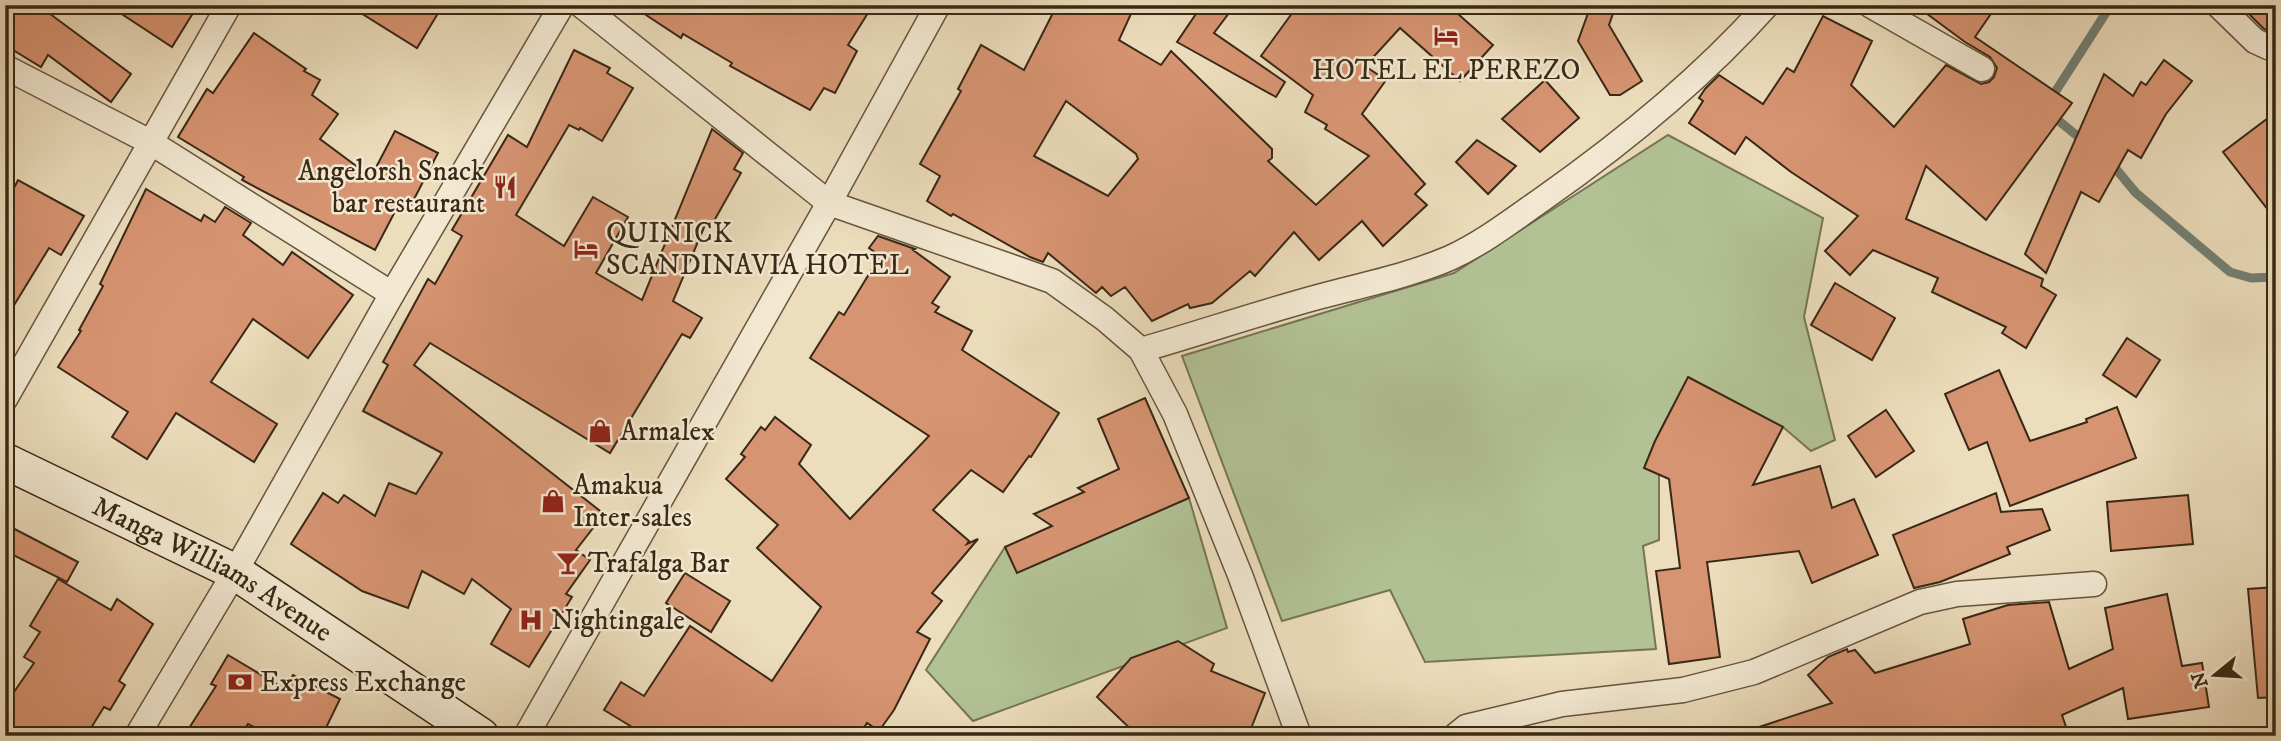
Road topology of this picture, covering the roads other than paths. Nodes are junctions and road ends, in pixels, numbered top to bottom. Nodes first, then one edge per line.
1 (229, 5) edge
2 (562, 5) edge
3 (582, 5) edge
4 (938, 5) edge
5 (1767, 5) edge
6 (1870, 5) edge
7 (2218, 5) edge
8 (2276, 43) edge
9 (5, 67) edge
10 (1982, 69) dead end
11 (150, 142) junction
12 (830, 203) junction
13 (392, 293) junction
14 (1141, 350) junction
15 (5, 399) edge
16 (5, 461) edge
17 (235, 572) junction
18 (2094, 584) dead end
19 (137, 736) edge
20 (481, 736) edge
21 (526, 736) edge
22 (1299, 736) edge
23 (1455, 736) edge

1 - 11 street
2 - 13 street
3 - 12 street
4 - 12 street
5 - 14 street
6 - 10 street
7 - 8 street
9 - 11 street
11 - 13 street
11 - 15 street
12 - 14 street
12 - 21 street
13 - 17 street
14 - 22 street
16 - 17 main road, Manga Williams Avenue
17 - 19 street
17 - 20 main road, Manga Williams Avenue
18 - 23 street

